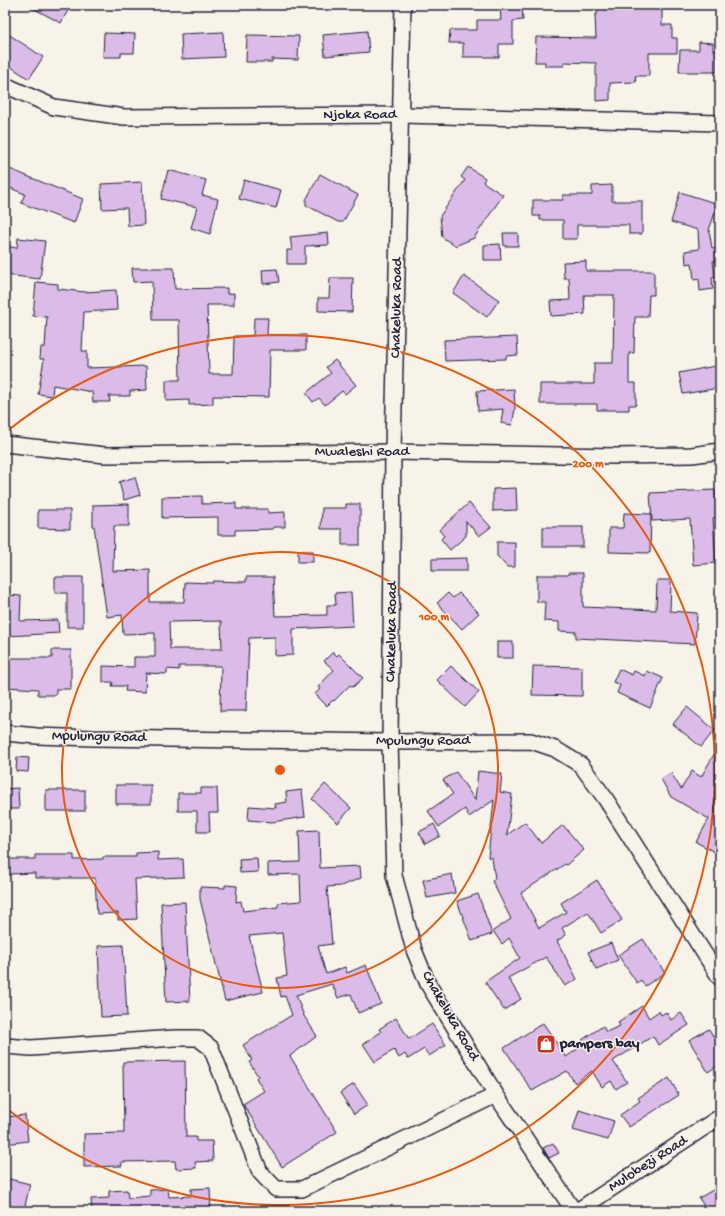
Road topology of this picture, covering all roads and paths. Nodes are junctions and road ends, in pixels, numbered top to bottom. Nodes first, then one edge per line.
1 (403, 5) edge
2 (5, 85) edge
3 (401, 115) junction
4 (720, 123) edge
5 (5, 444) edge
6 (720, 451) edge
7 (393, 452) junction
8 (5, 733) edge
9 (390, 742) junction
10 (720, 978) edge
11 (5, 1046) edge
12 (496, 1095) junction
13 (720, 1118) edge
14 (576, 1211) edge

1 - 3 street, Chakeluka Road
2 - 3 street, Njoka Road
3 - 4 street, Njoka Road
3 - 7 street, Chakeluka Road
5 - 7 street, Mwaleshi Road
6 - 7 street, Mwaleshi Road
7 - 9 street, Chakeluka Road
8 - 9 street, Mpulungu Road
9 - 10 street, Mpulungu Road
9 - 12 street, Chakeluka Road
11 - 12 street
12 - 14 street, Chakeluka Road
13 - 14 street, Mulobezi Road

